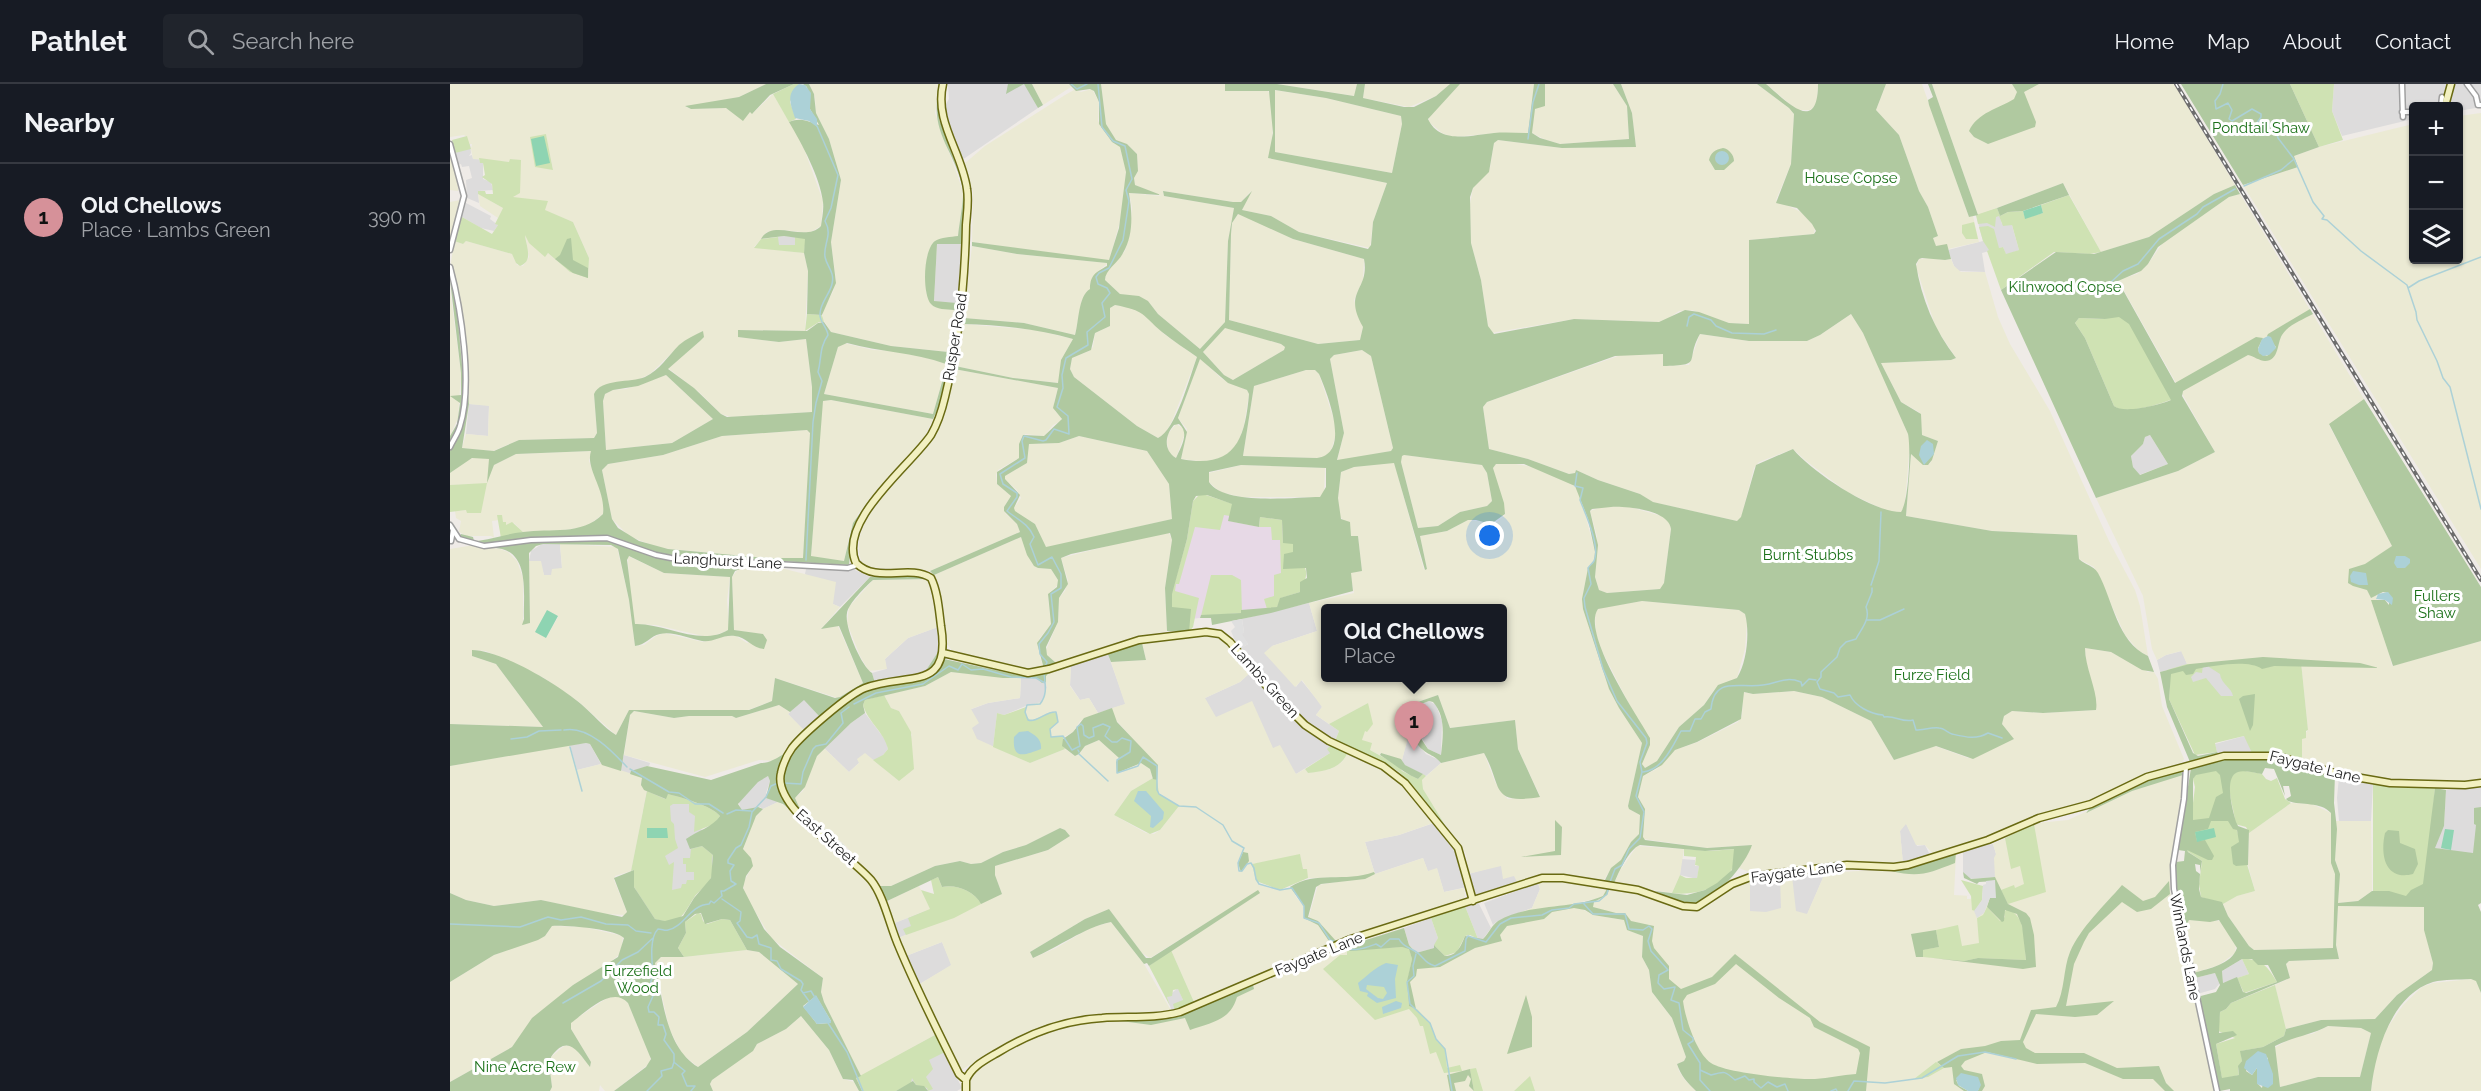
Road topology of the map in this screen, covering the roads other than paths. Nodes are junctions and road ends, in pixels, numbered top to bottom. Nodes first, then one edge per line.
1 (944, 84) edge
2 (2402, 84) edge
3 (2451, 84) edge
4 (2467, 84) edge
5 (2443, 102) edge
6 (2481, 105) edge
7 (2402, 112) junction
8 (2409, 112) edge
9 (2403, 117) dead end
10 (450, 144) edge
11 (450, 250) edge
12 (450, 267) edge
13 (450, 447) edge
14 (450, 525) edge
15 (453, 531) junction
16 (459, 538) junction
17 (450, 541) edge
18 (857, 565) junction
19 (943, 653) junction
20 (2186, 766) junction
21 (2481, 783) edge
22 (1473, 901) junction
23 (966, 1080) junction
24 (966, 1091) edge
25 (2217, 1091) edge

1 - 18 street, Rusper Road
2 - 7 street
3 - 5 street
4 - 6 street
7 - 8 street
7 - 9 street
10 - 11 street
12 - 13 street
14 - 15 street
15 - 16 street
15 - 17 street
16 - 17 street
16 - 18 street, Langhurst Lane
18 - 19 street
19 - 22 street, Lambs Green
19 - 23 street, East Street
20 - 21 street, Faygate Lane
20 - 22 street, Faygate Lane
20 - 25 street, Wimlands Lane
22 - 23 street, Faygate Lane
23 - 24 street

